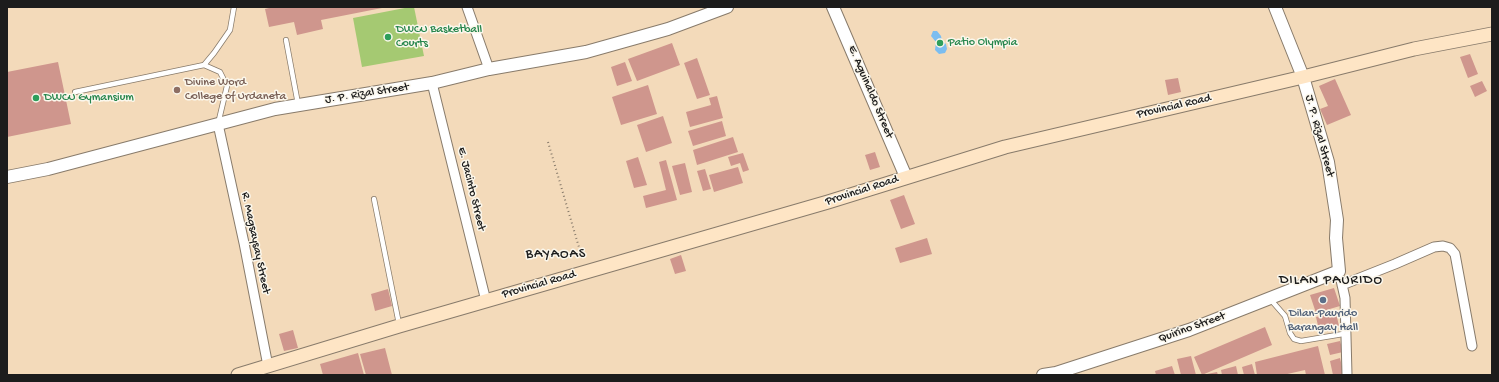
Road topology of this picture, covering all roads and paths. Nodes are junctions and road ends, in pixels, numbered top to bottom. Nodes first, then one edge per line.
1 (234, 7) edge
2 (467, 7) edge
3 (727, 7) edge
4 (833, 7) edge
5 (1275, 7) edge
6 (1492, 34) edge
7 (286, 40) dead end
8 (204, 65) junction
9 (489, 70) junction
10 (1303, 77) junction
11 (432, 83) junction
12 (75, 92) dead end
13 (298, 105) junction
14 (218, 124) junction
15 (548, 142) dead end
16 (906, 176) junction
17 (7, 177) edge
18 (374, 199) dead end
19 (587, 271) junction
20 (1339, 271) junction
21 (1342, 285) junction
22 (1270, 298) junction
23 (486, 301) junction
24 (399, 326) junction
25 (1346, 335) junction
26 (1472, 346) dead end
27 (268, 366) junction
28 (1056, 374) edge
29 (238, 375) edge
30 (1043, 375) edge
31 (1347, 375) edge

1 - 8 lane
2 - 9 street
3 - 9 street, J. P. Rizal Street
4 - 16 street, E. Aguinaldo Street
5 - 10 street, J. P. Rizal Street
6 - 10 main road, Provincial Road
7 - 13 lane
8 - 12 lane
8 - 14 lane
9 - 11 street, J. P. Rizal Street
10 - 16 main road, Provincial Road
10 - 20 street, J. P. Rizal Street
11 - 13 street, J. P. Rizal Street
11 - 23 street, E. Jacinto Street
13 - 14 street, J. P. Rizal Street
14 - 17 street, J. P. Rizal Street
14 - 27 street, R. Magsaysay Street
15 - 19 path
16 - 19 main road, Provincial Road
18 - 24 lane
19 - 23 main road, Provincial Road
20 - 21 street
20 - 22 street, Quirino Street
21 - 25 street
21 - 26 street
22 - 25 lane
22 - 28 street, Quirino Street
23 - 24 main road, Provincial Road
24 - 27 main road, Provincial Road
25 - 31 street
27 - 29 main road, Provincial Road
28 - 30 street, Quirino Street

